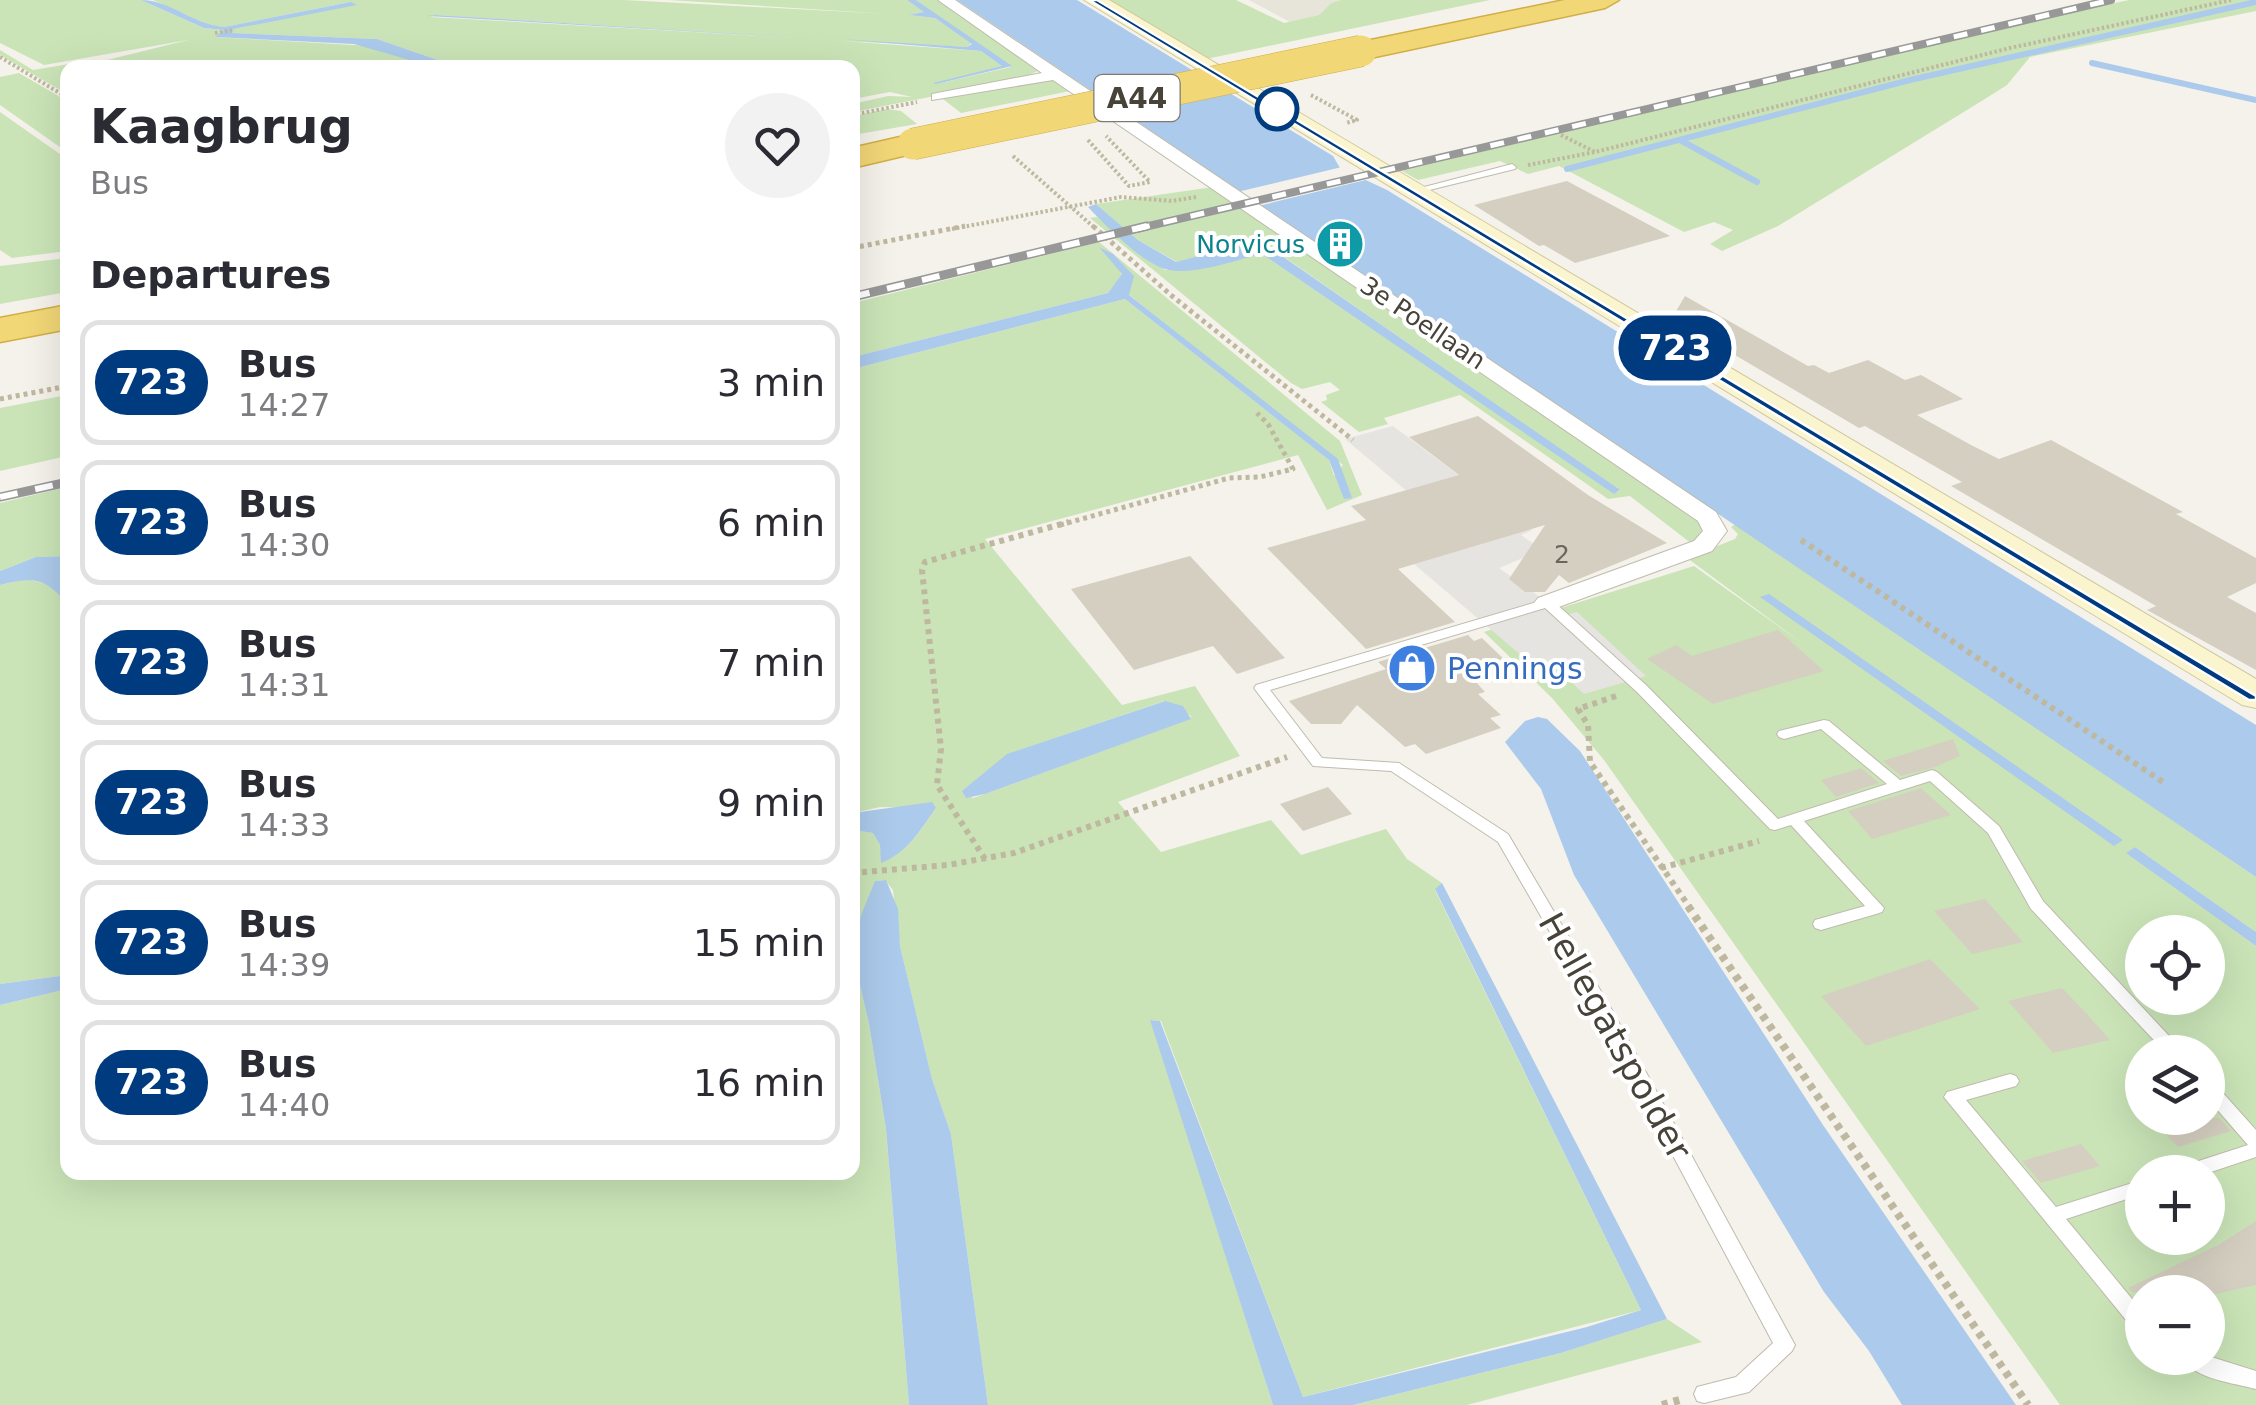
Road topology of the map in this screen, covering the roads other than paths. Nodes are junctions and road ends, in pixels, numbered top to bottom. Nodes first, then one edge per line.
1 (945, 0) edge
2 (1094, 0) edge
3 (1542, 0) edge
4 (1605, 0) edge
5 (1352, 46) junction
6 (1055, 75) junction
7 (938, 97) road end
8 (906, 139) junction
9 (860, 142) edge
10 (860, 155) edge
11 (1512, 168) road end
12 (1413, 191) junction
13 (60, 303) edge
14 (0, 314) edge
15 (60, 319) edge
16 (0, 330) edge
17 (1547, 602) junction
18 (2256, 696) edge
19 (1784, 734) dead end
20 (1898, 786) junction
21 (1794, 819) junction
22 (1821, 924) dead end
23 (2159, 1035) edge
24 (2010, 1082) dead end
25 (2225, 1107) edge
26 (2256, 1142) edge
27 (2256, 1150) edge
28 (2225, 1160) edge
29 (2125, 1192) edge
30 (2052, 1216) junction
31 (2125, 1304) edge
32 (2225, 1372) edge
33 (2256, 1380) edge
34 (1704, 1394) dead end

1 - 6 street, 3e Poellaan
2 - 12 street
3 - 5 highway, A44
4 - 5 highway, A44
5 - 8 highway, A44, bridge
6 - 7 street
6 - 17 street, 3e Poellaan
8 - 9 highway, A44
8 - 10 highway, A44
11 - 12 lane
12 - 18 street
13 - 14 highway
15 - 16 highway
17 - 21 lane
17 - 34 lane, Hellegatspolder
19 - 20 lane
20 - 21 lane
20 - 23 lane
21 - 22 lane
24 - 30 lane
25 - 26 lane
27 - 28 lane
29 - 30 lane
30 - 31 lane
32 - 33 lane

